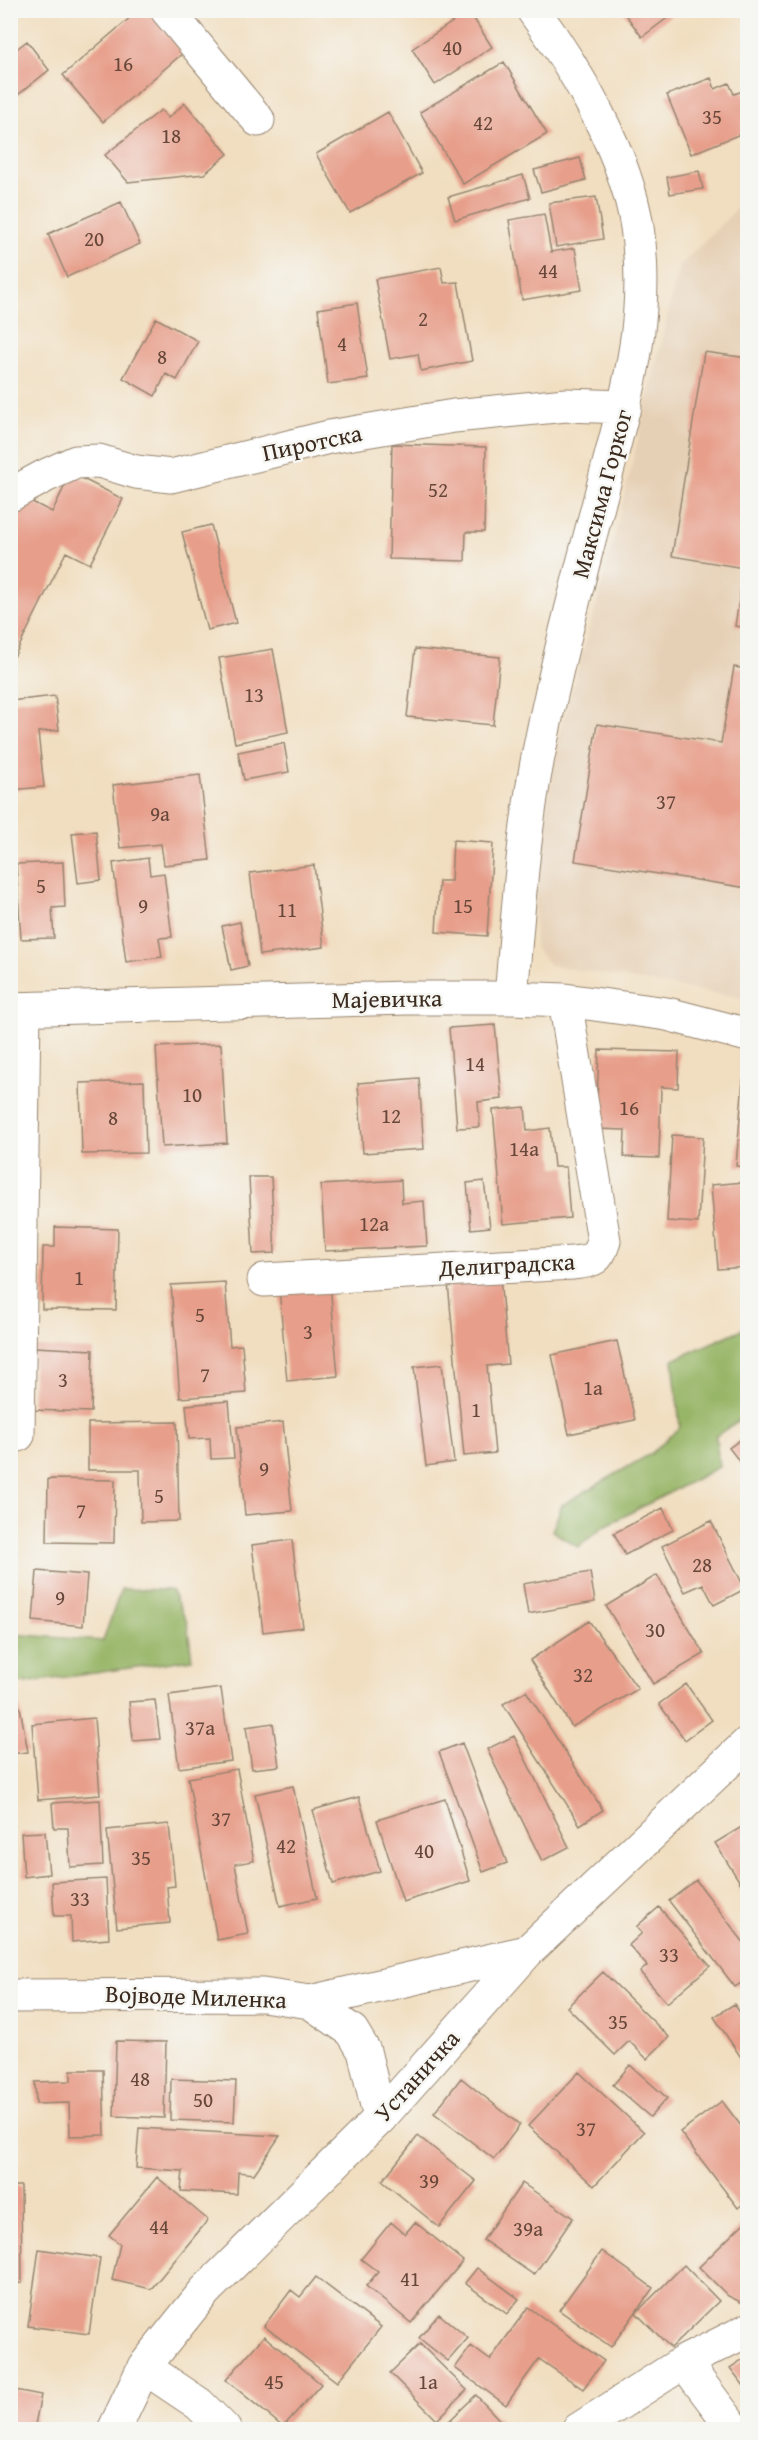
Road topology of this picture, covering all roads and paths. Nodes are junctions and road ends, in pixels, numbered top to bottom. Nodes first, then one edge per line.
1 (167, 10) edge
2 (533, 10) edge
3 (258, 120) dead end
4 (625, 407) junction
5 (10, 495) edge
6 (511, 998) junction
7 (566, 1000) junction
8 (17, 1009) edge
9 (747, 1035) edge
10 (264, 1280) dead end
11 (18, 1435) dead end
12 (747, 1743) edge
13 (527, 1952) junction
14 (10, 1996) edge
15 (310, 2002) junction
16 (380, 2118) junction
17 (747, 2330) edge
18 (684, 2362) junction
19 (144, 2367) junction
20 (114, 2430) edge
21 (225, 2430) edge
22 (578, 2430) edge
23 (735, 2430) edge

1 - 3 street
2 - 4 street, Максима Горког
4 - 5 street, Пиротска
4 - 6 street, Максима Горког
6 - 7 street, Мајевичка
6 - 8 street, Мајевичка
7 - 9 street, Мајевичка
7 - 10 street, Делиградска
8 - 11 street
12 - 13 street, Устаничка
13 - 15 street
13 - 16 street, Устаничка
14 - 15 street, Војводе Миленка
15 - 16 street, Војводе Миленка
16 - 19 street, Устаничка
17 - 18 street
18 - 22 street
18 - 23 street
19 - 20 street, Устаничка
19 - 21 street

